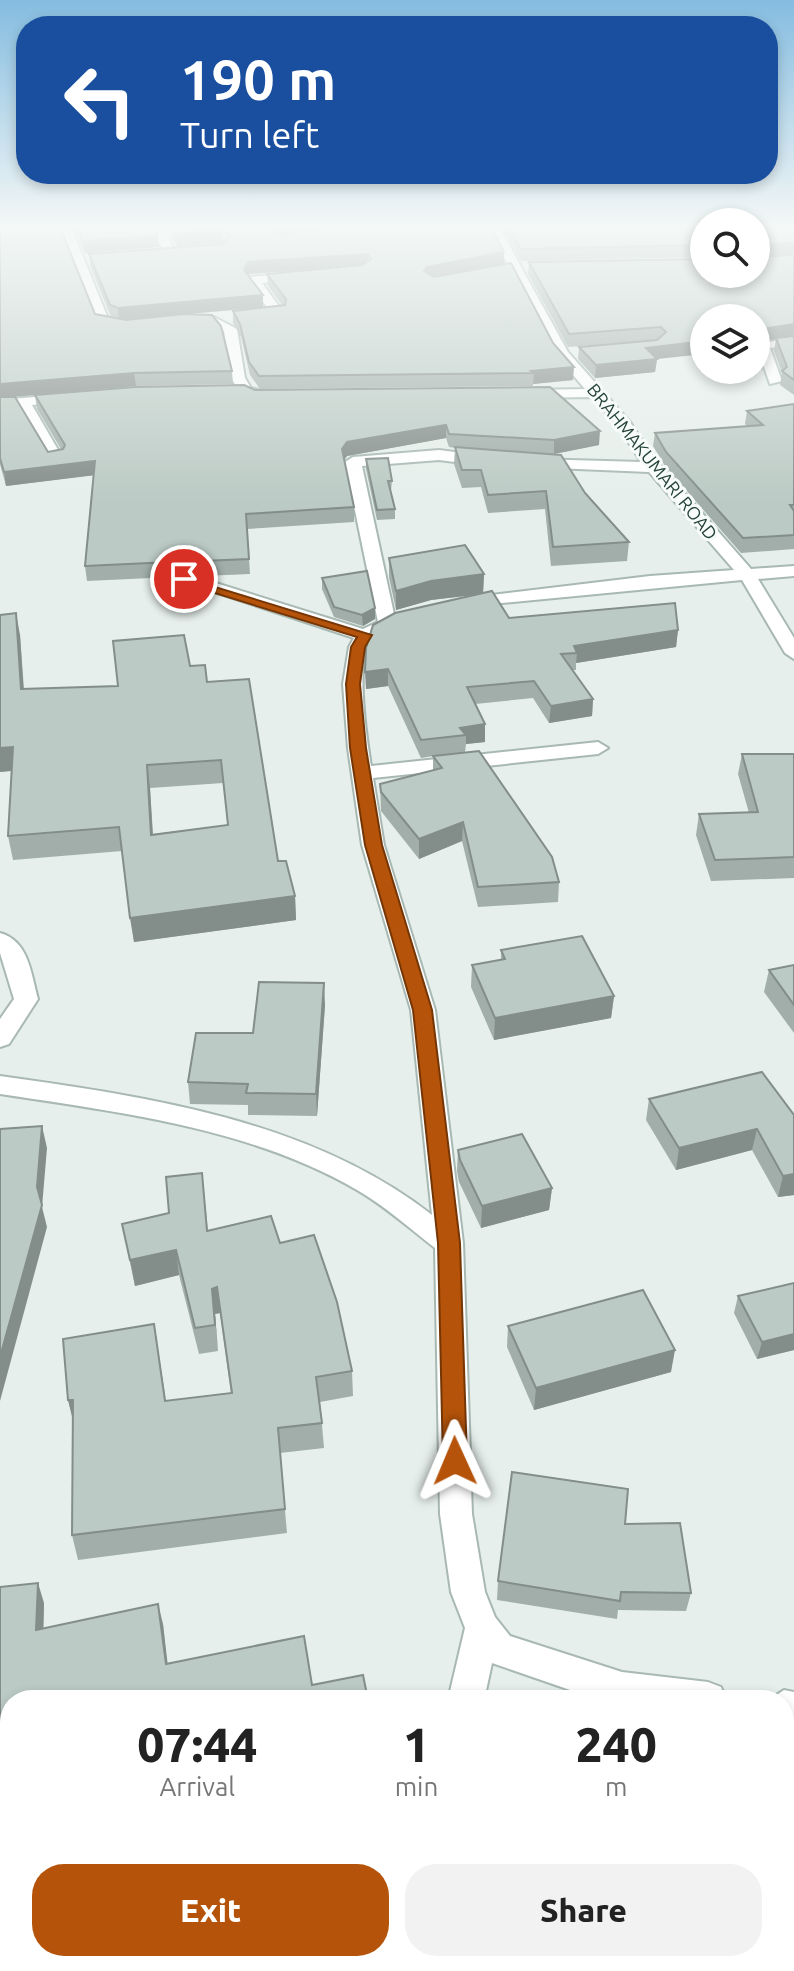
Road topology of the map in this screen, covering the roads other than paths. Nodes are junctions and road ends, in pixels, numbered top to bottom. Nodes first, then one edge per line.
1 (103, 319) edge
2 (215, 319) edge
3 (547, 319) edge
4 (204, 320) junction
5 (794, 342) edge
6 (775, 381) dead end
7 (597, 393) junction
8 (505, 394) edge
9 (80, 397) edge
10 (287, 397) edge
11 (23, 402) junction
12 (0, 404) edge
13 (56, 460) edge
14 (652, 467) junction
15 (794, 571) edge
16 (748, 576) junction
17 (184, 579) dead end
18 (444, 606) edge
19 (416, 613) edge
20 (376, 628) junction
21 (794, 653) edge
22 (598, 748) dead end
23 (362, 773) junction
24 (0, 941) edge
25 (0, 1038) edge
26 (0, 1085) edge
27 (449, 1243) junction
28 (482, 1628) junction
29 (468, 1690) edge
30 (622, 1690) edge

1 - 4 street
2 - 4 street
3 - 7 street, BRAHMAKUMARI ROAD
4 - 10 street
5 - 6 street
7 - 8 street
7 - 14 street, BRAHMAKUMARI ROAD
9 - 11 street
11 - 12 street
11 - 13 street
14 - 16 street, BRAHMAKUMARI ROAD
14 - 20 street
15 - 16 street
16 - 18 street
16 - 21 street, BRAHMAKUMARI ROAD
17 - 20 street
19 - 20 street
20 - 23 street
22 - 23 street
23 - 27 street
24 - 25 street
26 - 27 street
27 - 28 street
28 - 29 street
28 - 30 street

